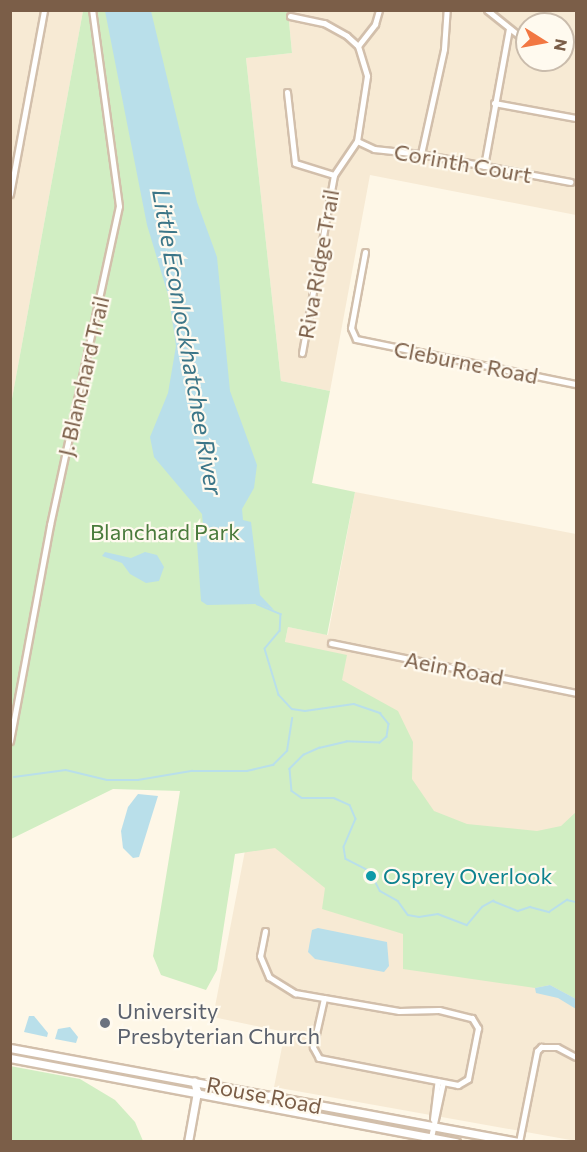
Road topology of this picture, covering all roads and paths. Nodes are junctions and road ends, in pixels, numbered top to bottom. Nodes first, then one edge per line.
1 (44, 10) edge
2 (92, 10) edge
3 (379, 10) edge
4 (447, 10) edge
5 (488, 10) edge
6 (290, 16) dead end
7 (509, 29) junction
8 (515, 33) edge
9 (358, 46) junction
10 (287, 92) dead end
11 (494, 103) junction
12 (576, 118) edge
13 (357, 141) junction
14 (421, 154) junction
15 (484, 166) junction
16 (334, 175) junction
17 (570, 182) dead end
18 (10, 194) edge
19 (365, 252) dead end
20 (302, 353) dead end
21 (576, 384) edge
22 (331, 643) dead end
23 (576, 693) edge
24 (10, 741) edge
25 (264, 931) dead end
26 (324, 998) junction
27 (10, 1048) edge
28 (576, 1057) edge
29 (10, 1058) edge
30 (194, 1081) junction
31 (440, 1082) junction
32 (197, 1092) junction
33 (433, 1123) junction
34 (430, 1139) edge
35 (188, 1142) edge
36 (456, 1142) edge
37 (519, 1142) edge

1 - 18 street
2 - 24 street, J. Blanchard Trail
3 - 9 street
4 - 14 street
5 - 7 street
6 - 9 street
7 - 8 street
7 - 11 street
9 - 13 street, Riva Ridge Trail
10 - 16 street
11 - 12 street
11 - 15 street
13 - 14 street, Corinth Court
13 - 16 street, Riva Ridge Trail
14 - 15 street, Corinth Court
15 - 17 street, Corinth Court
16 - 20 street, Riva Ridge Trail
19 - 21 street, Cleburne Road
22 - 23 street, Aein Road
25 - 26 street
26 - 31 street
26 - 31 street
27 - 30 street, Rouse Road
28 - 37 street
29 - 32 street, Rouse Road
30 - 32 street
30 - 33 street, Rouse Road
31 - 33 street
32 - 34 street, Rouse Road
32 - 35 street
33 - 34 street
33 - 37 street, Rouse Road
34 - 36 street, Rouse Road

